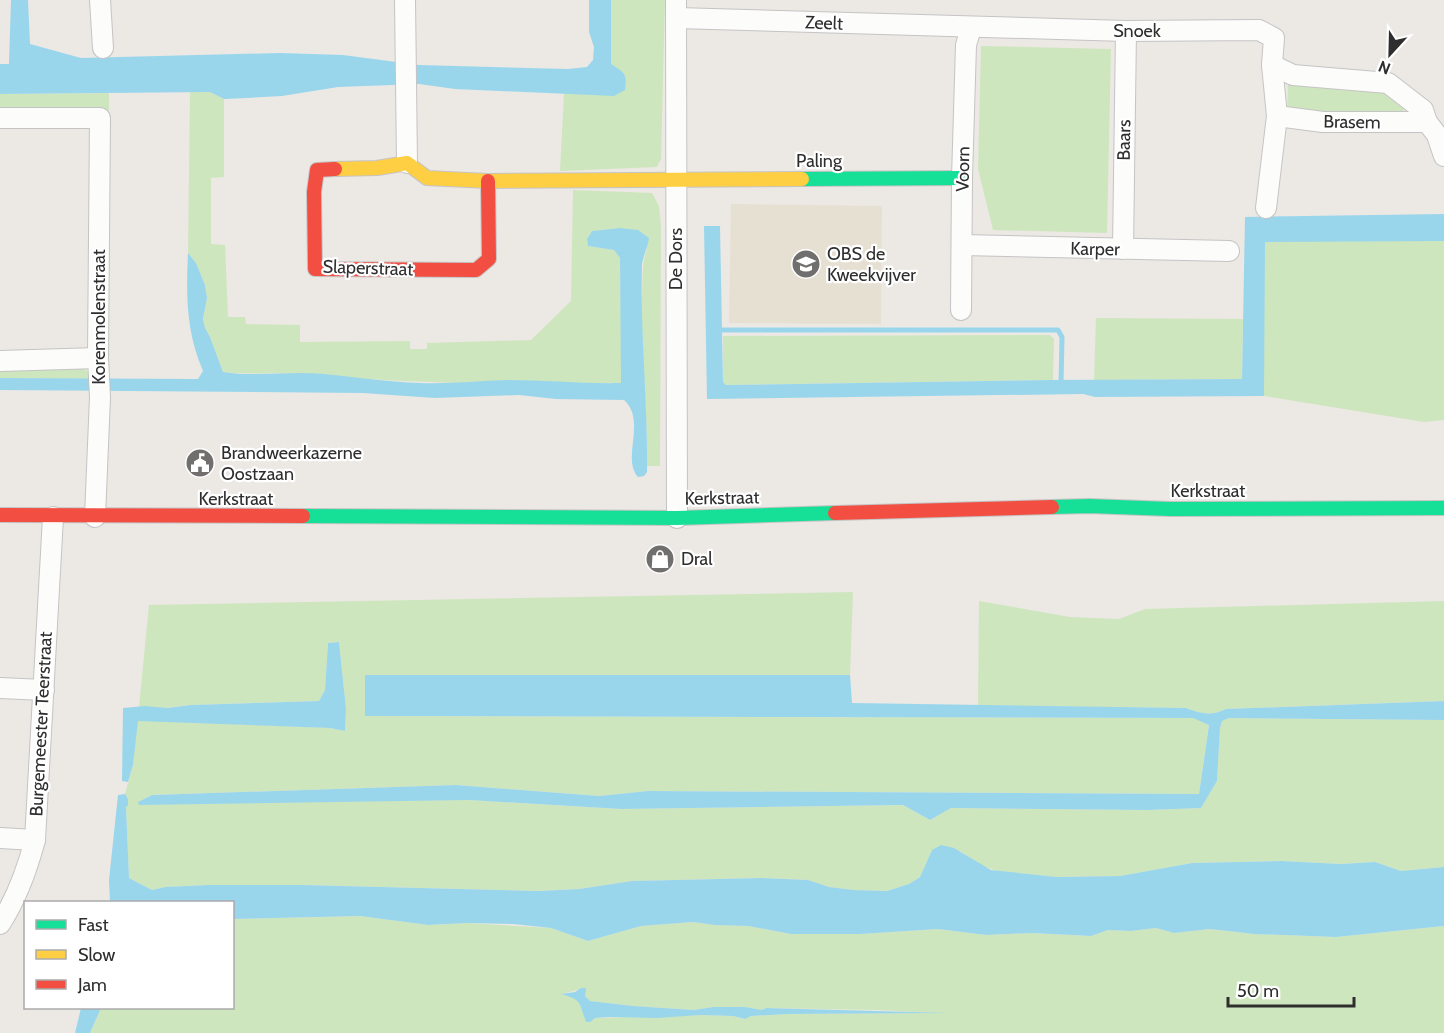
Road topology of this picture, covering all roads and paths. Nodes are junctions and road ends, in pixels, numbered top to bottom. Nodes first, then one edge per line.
1 (100, 0) edge
2 (405, 0) edge
3 (676, 9) edge
4 (970, 28) junction
5 (1126, 32) junction
6 (103, 48) dead end
7 (1272, 65) junction
8 (1277, 117) junction
9 (0, 118) edge
10 (1427, 122) junction
11 (1444, 156) edge
12 (407, 163) junction
13 (962, 178) junction
14 (676, 179) junction
15 (488, 181) junction
16 (1266, 208) dead end
17 (962, 245) junction
18 (1123, 249) junction
19 (1228, 251) dead end
20 (961, 310) dead end
21 (0, 361) edge
22 (99, 367) junction
23 (1444, 508) edge
24 (0, 515) edge
25 (53, 517) junction
26 (95, 517) junction
27 (677, 518) junction
28 (0, 688) edge
29 (44, 690) junction
30 (0, 838) edge
31 (35, 840) junction
32 (0, 924) edge

1 - 6 street
2 - 12 street
3 - 4 street, Zeelt
3 - 14 street, De Dors
4 - 5 street, Snoek
4 - 13 street, Voorn
5 - 7 street, Snoek
5 - 18 street, Baars
7 - 8 street
7 - 10 street
8 - 10 street, Brasem
8 - 16 street
9 - 22 street, Korenmolenstraat
10 - 11 street
12 - 15 street
12 - 15 street, Slaperstraat
13 - 14 street, Paling
13 - 17 street, Voorn
14 - 15 street
14 - 27 street, De Dors
17 - 18 street, Karper
17 - 20 street, Voorn
18 - 19 street, Karper
21 - 22 street
22 - 26 street, Korenmolenstraat
23 - 27 street, Kerkstraat
24 - 25 street, Kerkstraat
25 - 26 street, Kerkstraat
25 - 29 street, Burgemeester Teerstraat
26 - 27 street, Kerkstraat
28 - 29 street
29 - 31 street, Burgemeester Teerstraat
30 - 31 street
31 - 32 street, Burgemeester Teerstraat

